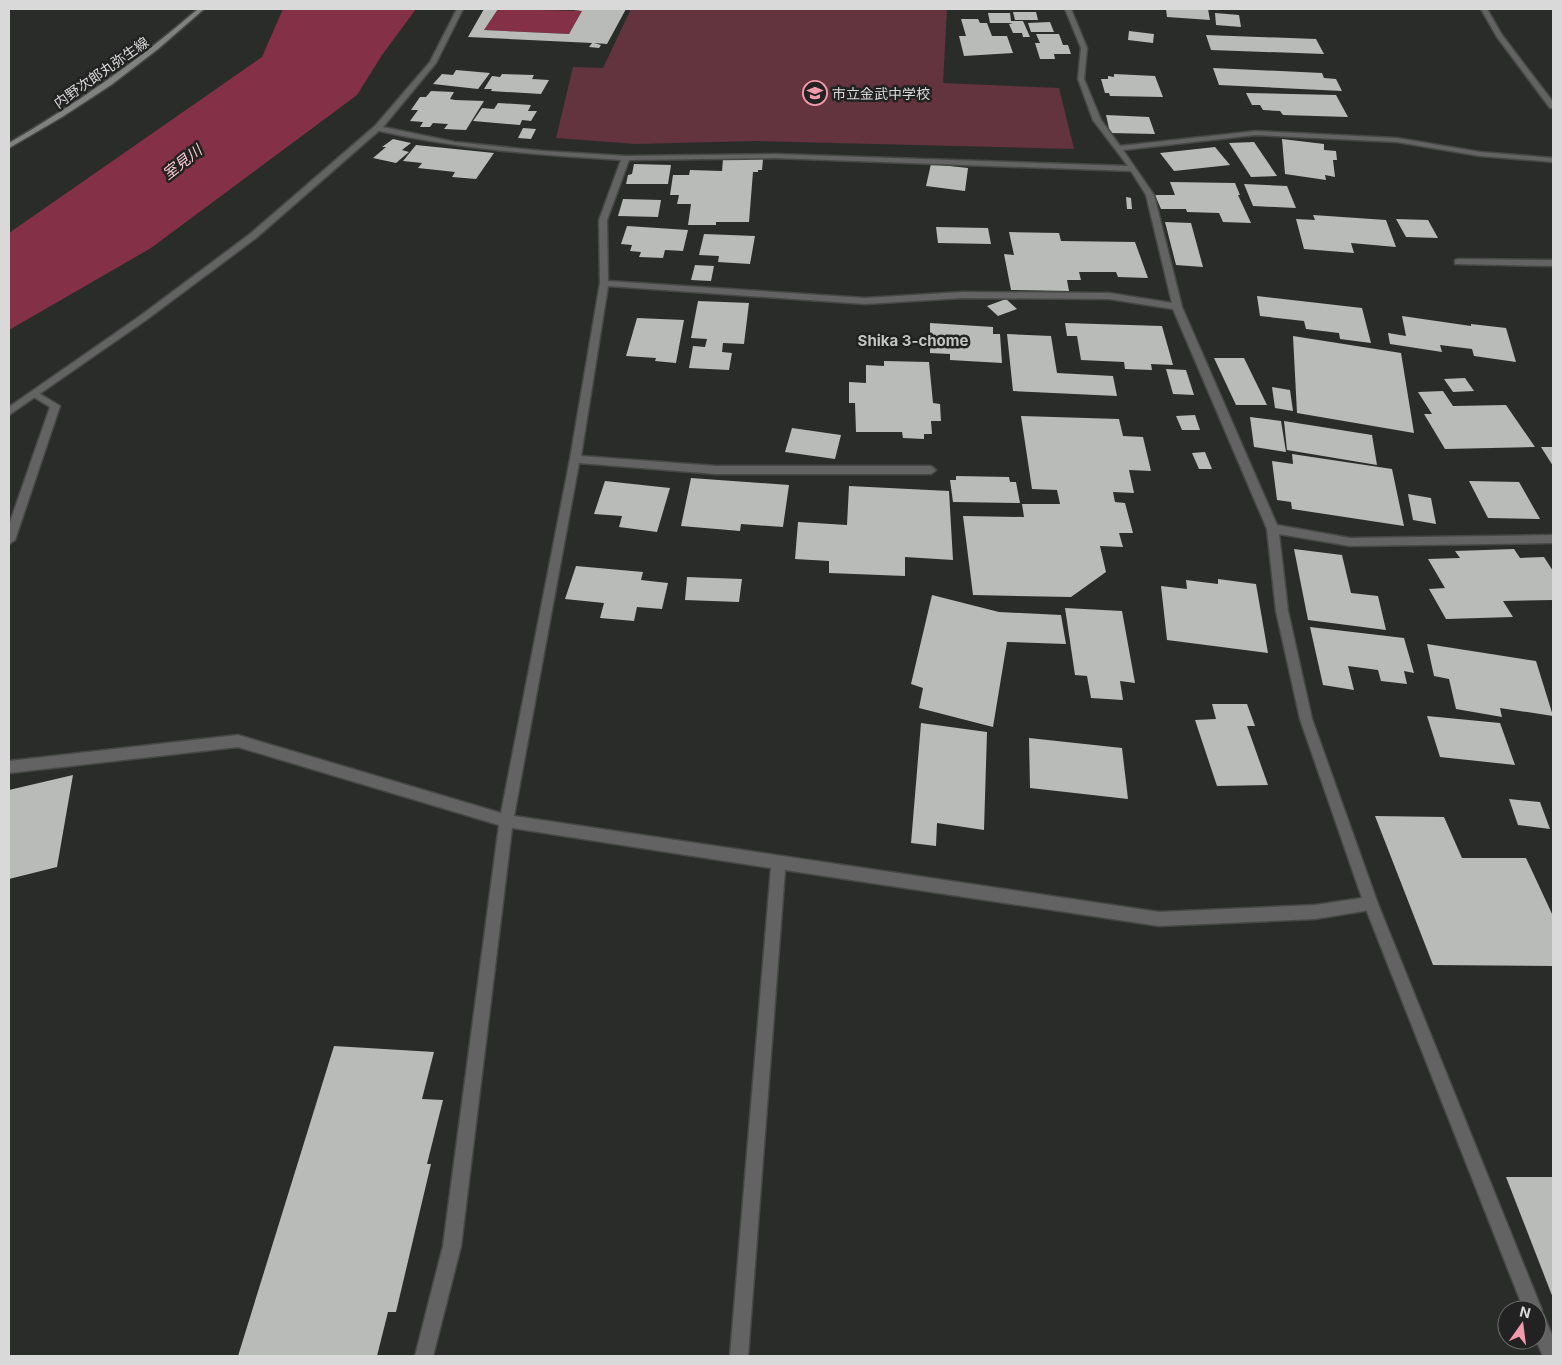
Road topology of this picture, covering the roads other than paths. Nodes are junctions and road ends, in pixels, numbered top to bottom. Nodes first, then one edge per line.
1 (201, 9) edge
2 (460, 9) edge
3 (1068, 9) edge
4 (1484, 9) edge
5 (1553, 106) edge
6 (378, 128) junction
7 (9, 146) edge
8 (1118, 148) junction
9 (626, 158) junction
10 (1553, 160) edge
11 (1134, 169) junction
12 (1458, 262) dead end
13 (1553, 263) edge
14 (604, 283) junction
15 (1177, 307) junction
16 (35, 394) junction
17 (9, 412) edge
18 (575, 459) junction
19 (931, 470) dead end
20 (1273, 529) junction
21 (1553, 539) edge
22 (9, 540) edge
23 (9, 767) edge
24 (506, 821) junction
25 (779, 862) junction
26 (1371, 904) junction
27 (1529, 1300) edge
28 (1547, 1344) edge
29 (424, 1356) edge
30 (739, 1356) edge
31 (1552, 1356) edge

1 - 7 main road, 内野次郎丸弥生線
2 - 6 street
3 - 8 street
4 - 5 street
6 - 9 street
6 - 16 street
8 - 10 street
8 - 11 street
9 - 11 street
9 - 14 street
11 - 15 street
12 - 13 street
14 - 15 street
14 - 18 street
15 - 20 street
16 - 17 street
16 - 22 street
18 - 19 street
18 - 24 street
20 - 21 street
20 - 26 street
23 - 24 street
24 - 25 street
24 - 29 street
25 - 26 street
25 - 30 street
26 - 27 street
28 - 31 street

